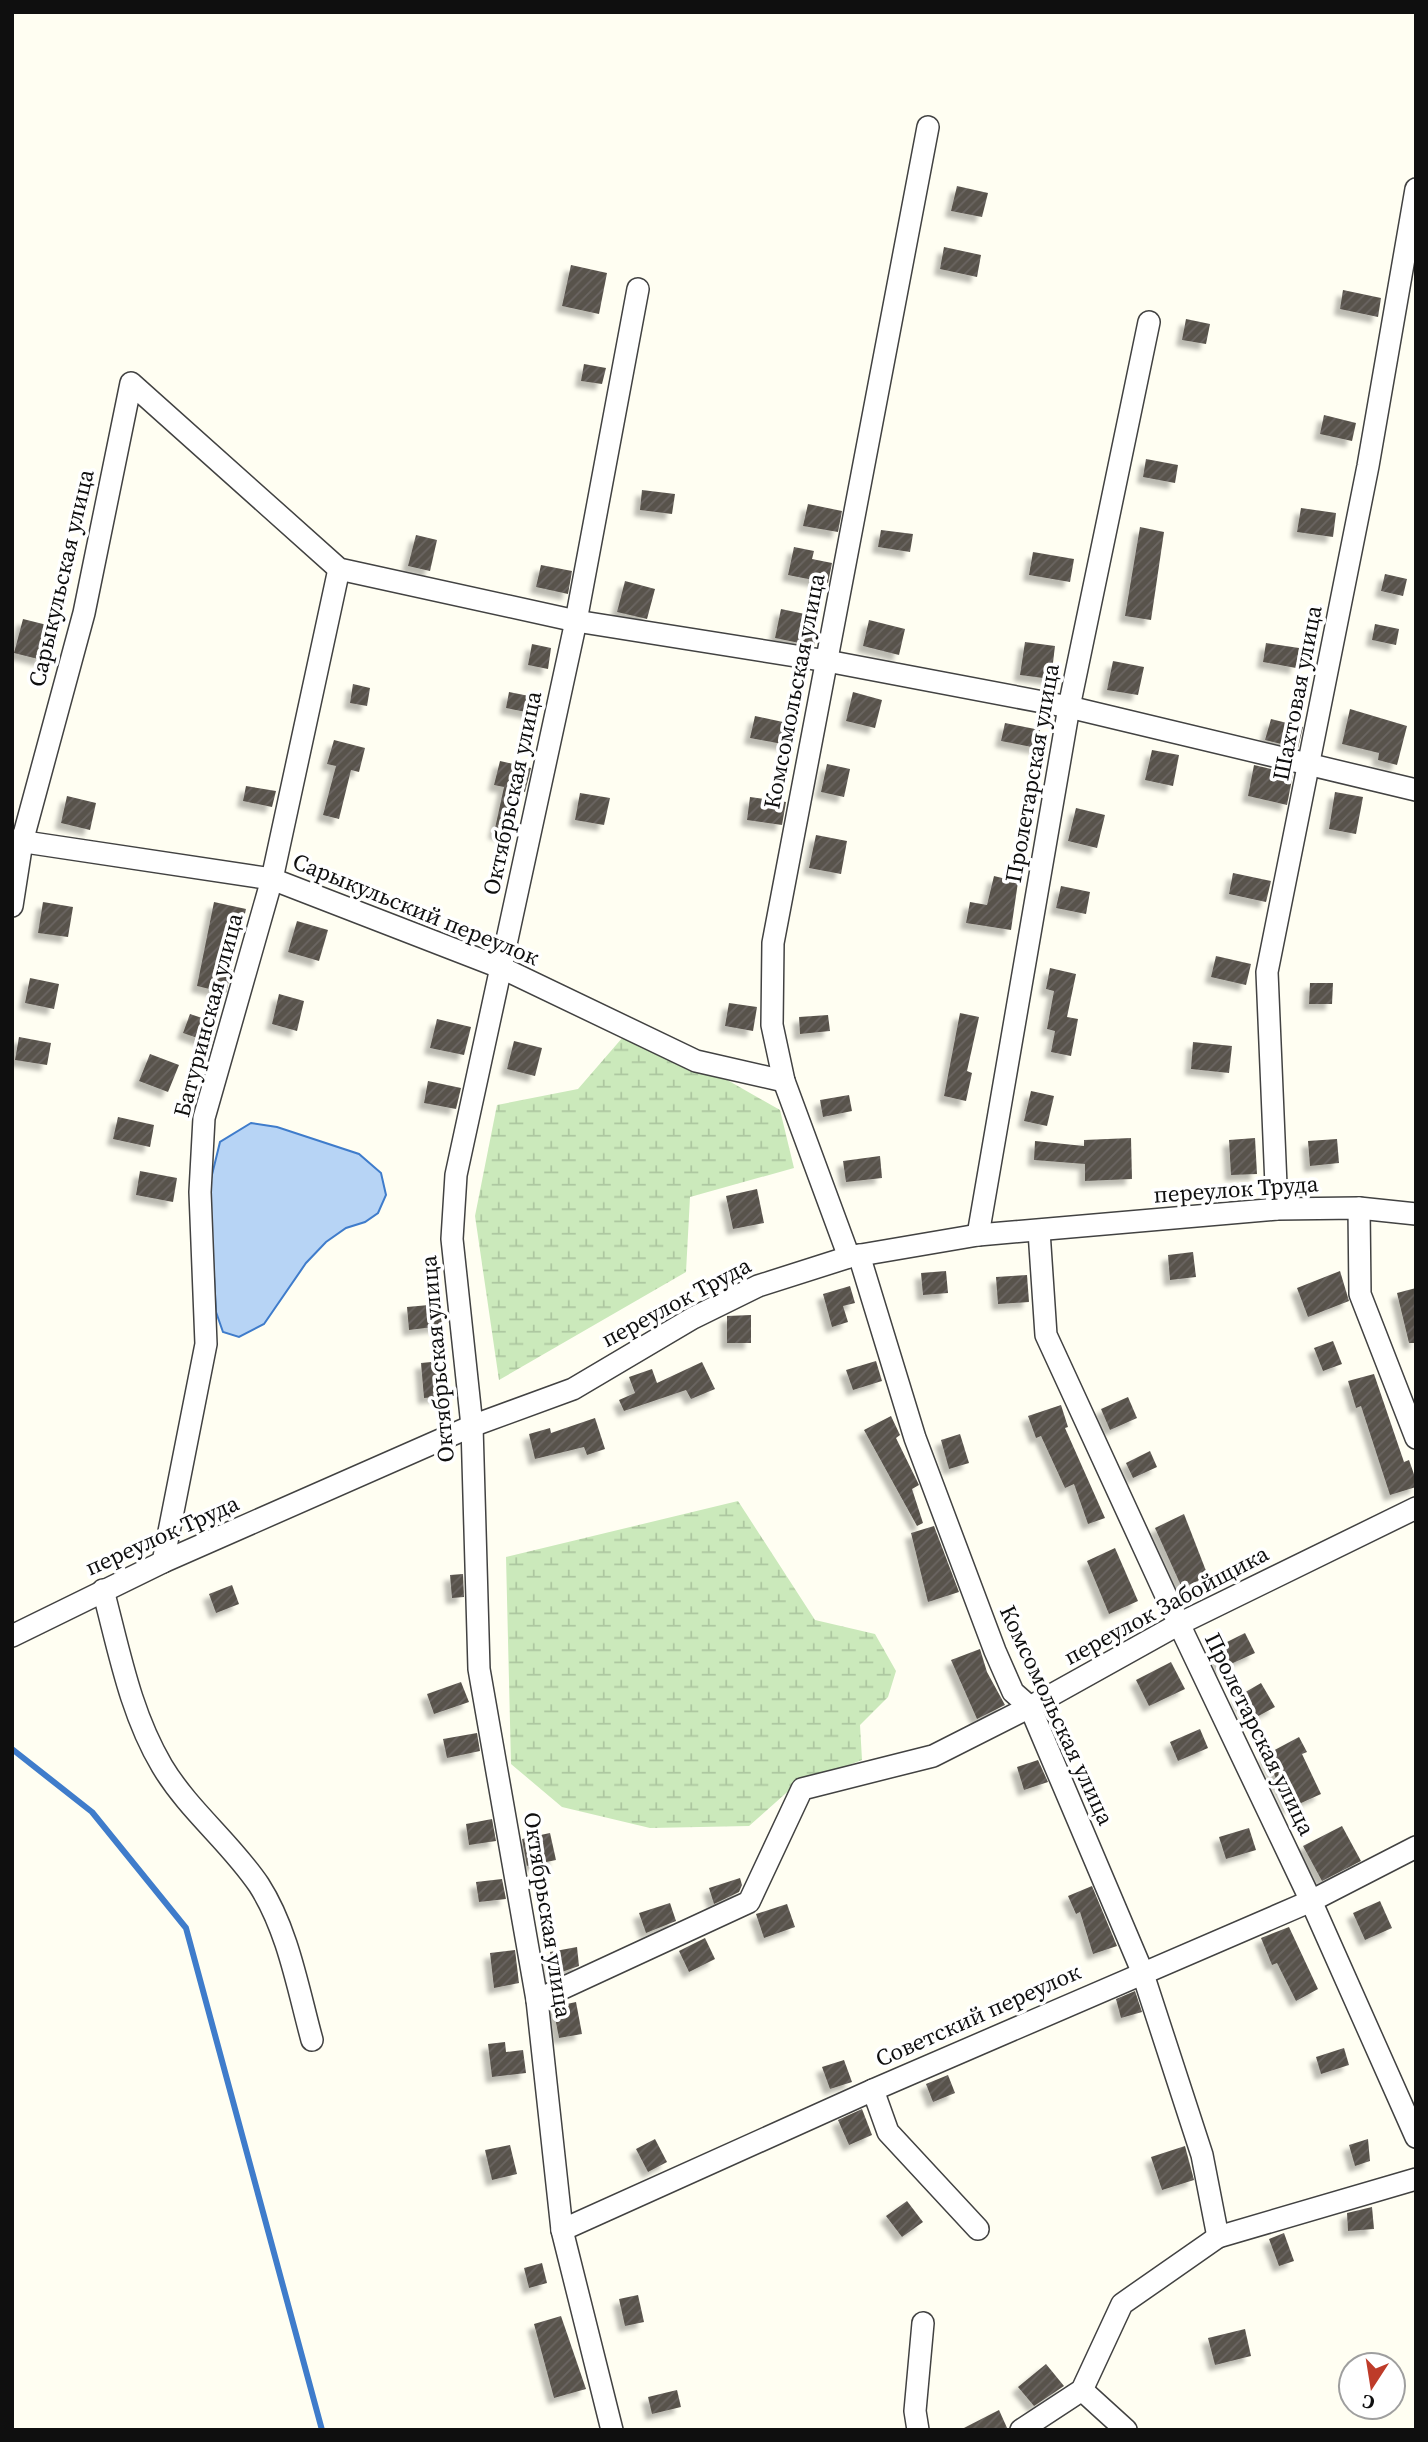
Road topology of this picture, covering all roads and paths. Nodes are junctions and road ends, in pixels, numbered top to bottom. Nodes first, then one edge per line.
1 (928, 127) dead end
2 (1416, 189) edge
3 (638, 289) dead end
4 (1149, 322) dead end
5 (340, 569) junction
6 (576, 621) junction
7 (827, 661) junction
8 (1069, 707) junction
9 (1310, 763) junction
10 (1416, 790) edge
11 (17, 841) edge
12 (272, 879) junction
13 (12, 906) edge
14 (502, 968) junction
15 (784, 1081) junction
16 (1359, 1208) junction
17 (1277, 1209) junction
18 (1416, 1214) edge
19 (1039, 1231) junction
20 (978, 1235) junction
21 (854, 1256) junction
22 (472, 1426) junction
23 (1416, 1438) edge
24 (1416, 1508) edge
25 (163, 1562) junction
26 (103, 1590) junction
27 (1179, 1625) junction
28 (16, 1626) edge
29 (1030, 1707) junction
30 (1416, 1847) edge
31 (1311, 1901) junction
32 (1142, 1971) junction
33 (537, 2000) junction
34 (312, 2040) dead end
35 (873, 2090) junction
36 (1416, 2137) edge
37 (1416, 2179) edge
38 (978, 2229) dead end
39 (562, 2230) junction
40 (1218, 2237) junction
41 (923, 2323) dead end
42 (1082, 2389) junction
43 (612, 2430) edge
44 (918, 2430) edge
45 (1021, 2430) edge
46 (1126, 2430) edge

1 - 7 street, Комсомольская улица
2 - 9 street, Шахтовая улица
3 - 6 street, Октябрьская улица
4 - 8 street, Пролетарская улица
5 - 6 street
5 - 11 street, Сарыкульская улица
5 - 12 street, Батуринская улица
6 - 7 street
6 - 14 street, Октябрьская улица
7 - 8 street
7 - 15 street, Комсомольская улица
8 - 9 street
8 - 20 street, Пролетарская улица
9 - 10 street
9 - 17 street, Шахтовая улица
11 - 12 street, Сарыкульский переулок
11 - 13 street, Сарыкульская улица
12 - 14 street, Сарыкульский переулок
12 - 25 street, Батуринская улица
14 - 15 street, Сарыкульский переулок
14 - 22 street, Октябрьская улица
15 - 21 street, Комсомольская улица
16 - 17 street, переулок Труда
16 - 18 street, переулок Труда
16 - 23 street
17 - 19 street, переулок Труда
19 - 20 street, переулок Труда
19 - 27 street, Пролетарская улица
20 - 21 street, переулок Труда
21 - 22 street, переулок Труда
21 - 29 street, Комсомольская улица
22 - 25 street, переулок Труда
22 - 33 street, Октябрьская улица
24 - 27 street, переулок Забойщика
25 - 26 street, переулок Труда
26 - 28 street, переулок Труда
26 - 34 street
27 - 29 street, переулок Забойщика
27 - 31 street, Пролетарская улица
29 - 32 street, Комсомольская улица
29 - 33 street, переулок Забойщика
30 - 31 street, Советский переулок
31 - 32 street, Советский переулок
31 - 36 street, Пролетарская улица
32 - 35 street, Советский переулок
32 - 40 street, Комсомольская улица
33 - 39 street, Октябрьская улица
35 - 38 street
35 - 39 street, Советский переулок
37 - 40 street
39 - 43 street, Октябрьская улица
40 - 42 street
41 - 44 street
42 - 45 street
42 - 46 street

